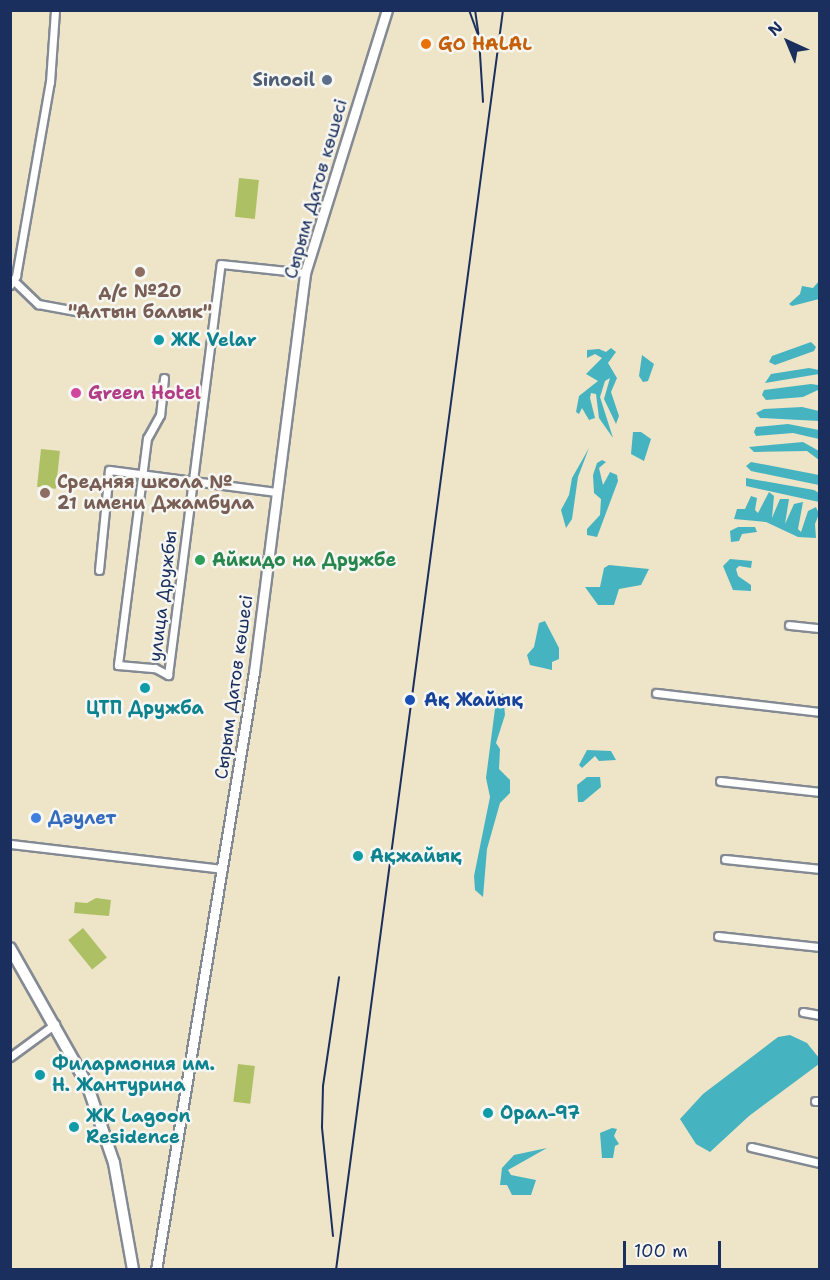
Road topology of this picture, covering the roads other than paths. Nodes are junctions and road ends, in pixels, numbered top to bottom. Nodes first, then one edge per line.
1 (55, 10) edge
2 (387, 10) edge
3 (305, 273) junction
4 (12, 282) edge
5 (81, 312) dead end
6 (164, 378) dead end
7 (142, 475) junction
8 (192, 481) junction
9 (277, 492) junction
10 (99, 570) dead end
11 (789, 625) dead end
12 (819, 628) edge
13 (656, 693) dead end
14 (819, 712) edge
15 (720, 781) dead end
16 (819, 792) edge
17 (10, 844) edge
18 (725, 859) dead end
19 (223, 869) junction
20 (819, 869) edge
21 (718, 936) dead end
22 (819, 947) edge
23 (10, 948) edge
24 (803, 1012) dead end
25 (819, 1015) edge
26 (55, 1024) junction
27 (10, 1057) edge
28 (751, 1147) dead end
29 (819, 1163) edge
30 (133, 1269) edge
31 (156, 1269) edge

1 - 4 street
2 - 3 main road, Сырым Датов көшесі
3 - 8 street, улица Дружбы
3 - 9 main road, Сырым Датов көшесі
4 - 5 street
6 - 7 street, улица Дружбы
7 - 8 street
7 - 8 street, улица Дружбы
7 - 10 street
8 - 9 street
9 - 19 main road, Сырым Датов көшесі
11 - 12 street
13 - 14 street
15 - 16 street
17 - 19 street
18 - 20 street
19 - 31 main road, Сырым Датов көшесі
21 - 22 street
23 - 26 main road
24 - 25 street
26 - 27 street
26 - 30 main road
28 - 29 street

